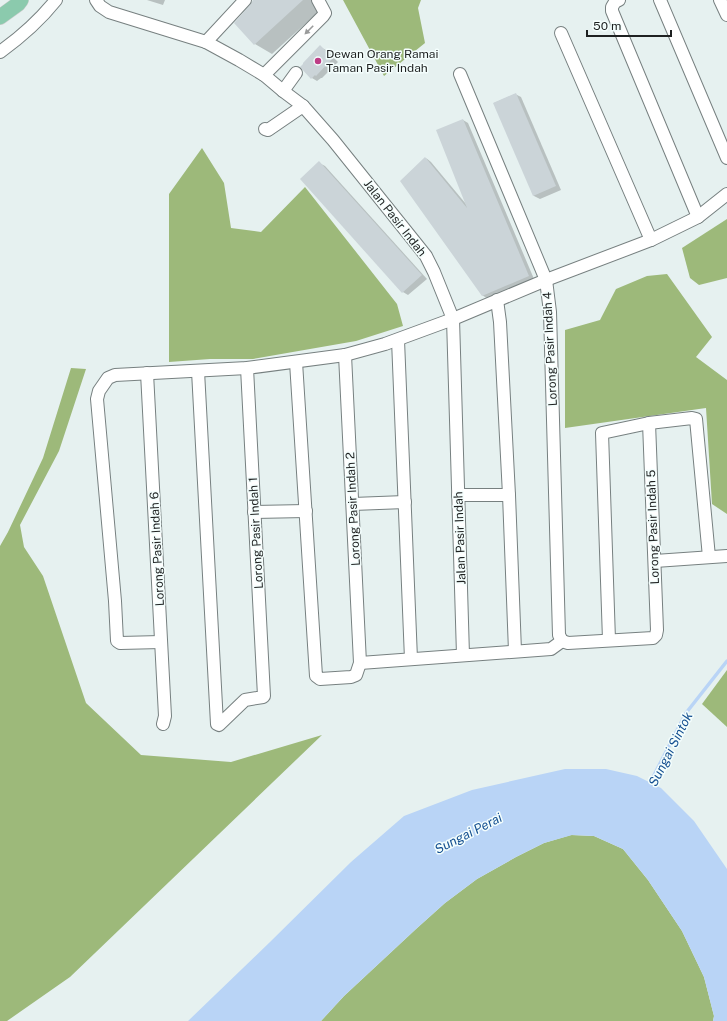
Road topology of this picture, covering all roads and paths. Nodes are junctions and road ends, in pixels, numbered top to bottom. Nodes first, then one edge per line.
1 (56, 0) edge
2 (96, 0) edge
3 (245, 0) edge
4 (318, 0) edge
5 (619, 0) edge
6 (660, 0) edge
7 (720, 0) edge
8 (19, 2) edge
9 (727, 15) edge
10 (0, 17) edge
11 (561, 33) dead end
12 (206, 42) junction
13 (0, 52) edge
14 (296, 73) dead end
15 (460, 74) dead end
16 (264, 75) junction
17 (283, 91) junction
18 (303, 106) junction
19 (265, 129) dead end
20 (727, 158) edge
21 (727, 194) edge
22 (698, 217) junction
23 (651, 240) junction
24 (546, 280) junction
25 (497, 300) junction
26 (453, 319) junction
27 (398, 340) junction
28 (345, 355) junction
29 (296, 362) junction
30 (247, 368) junction
31 (198, 371) junction
32 (147, 373) junction
33 (649, 423) junction
34 (458, 495) junction
35 (509, 495) junction
36 (404, 502) junction
37 (352, 504) junction
38 (306, 511) junction
39 (254, 512) junction
40 (727, 556) edge
41 (709, 557) junction
42 (655, 561) junction
43 (609, 640) junction
44 (562, 641) junction
45 (162, 642) junction
46 (515, 652) junction
47 (463, 655) junction
48 (411, 659) junction
49 (360, 663) junction
50 (163, 724) dead end

1 - 13 street
2 - 12 street, Jalan Pasir Indah
3 - 12 street
4 -> 16 street
5 - 22 street
6 - 20 street
7 - 9 street
8 - 10 main road
11 - 23 street
12 - 16 street, Jalan Pasir Indah
14 - 17 street
15 - 24 street, Lorong Pasir Indah 4
16 - 17 street, Jalan Pasir Indah
17 - 18 street, Jalan Pasir Indah
18 - 19 street
18 - 26 street, Jalan Pasir Indah
21 - 22 street
22 - 23 street
23 - 24 street
24 - 25 street
24 - 44 street, Lorong Pasir Indah 4
25 - 26 street
25 - 35 street
26 - 27 street
26 - 34 street, Jalan Pasir Indah
27 - 28 street
27 - 36 street
28 - 29 street
28 - 37 street, Lorong Pasir Indah 2
29 - 30 street
29 - 38 street
30 - 31 street
30 - 39 street, Lorong Pasir Indah 1
31 - 32 street
31 - 39 street, Lorong Pasir Indah 1
32 - 45 street, Lorong Pasir Indah 6
32 - 45 street
33 - 41 street
33 - 42 street, Lorong Pasir Indah 5
33 - 43 street
34 - 35 street
34 - 47 street, Jalan Pasir Indah
35 - 46 street
36 - 37 street
36 - 48 street
37 - 49 street, Lorong Pasir Indah 2
38 - 39 street
38 - 49 street
40 - 41 street
41 - 42 street
42 - 43 street, Lorong Pasir Indah 5
43 - 44 street
44 - 46 street
45 - 50 street, Lorong Pasir Indah 6
46 - 47 street
47 - 48 street
48 - 49 street

